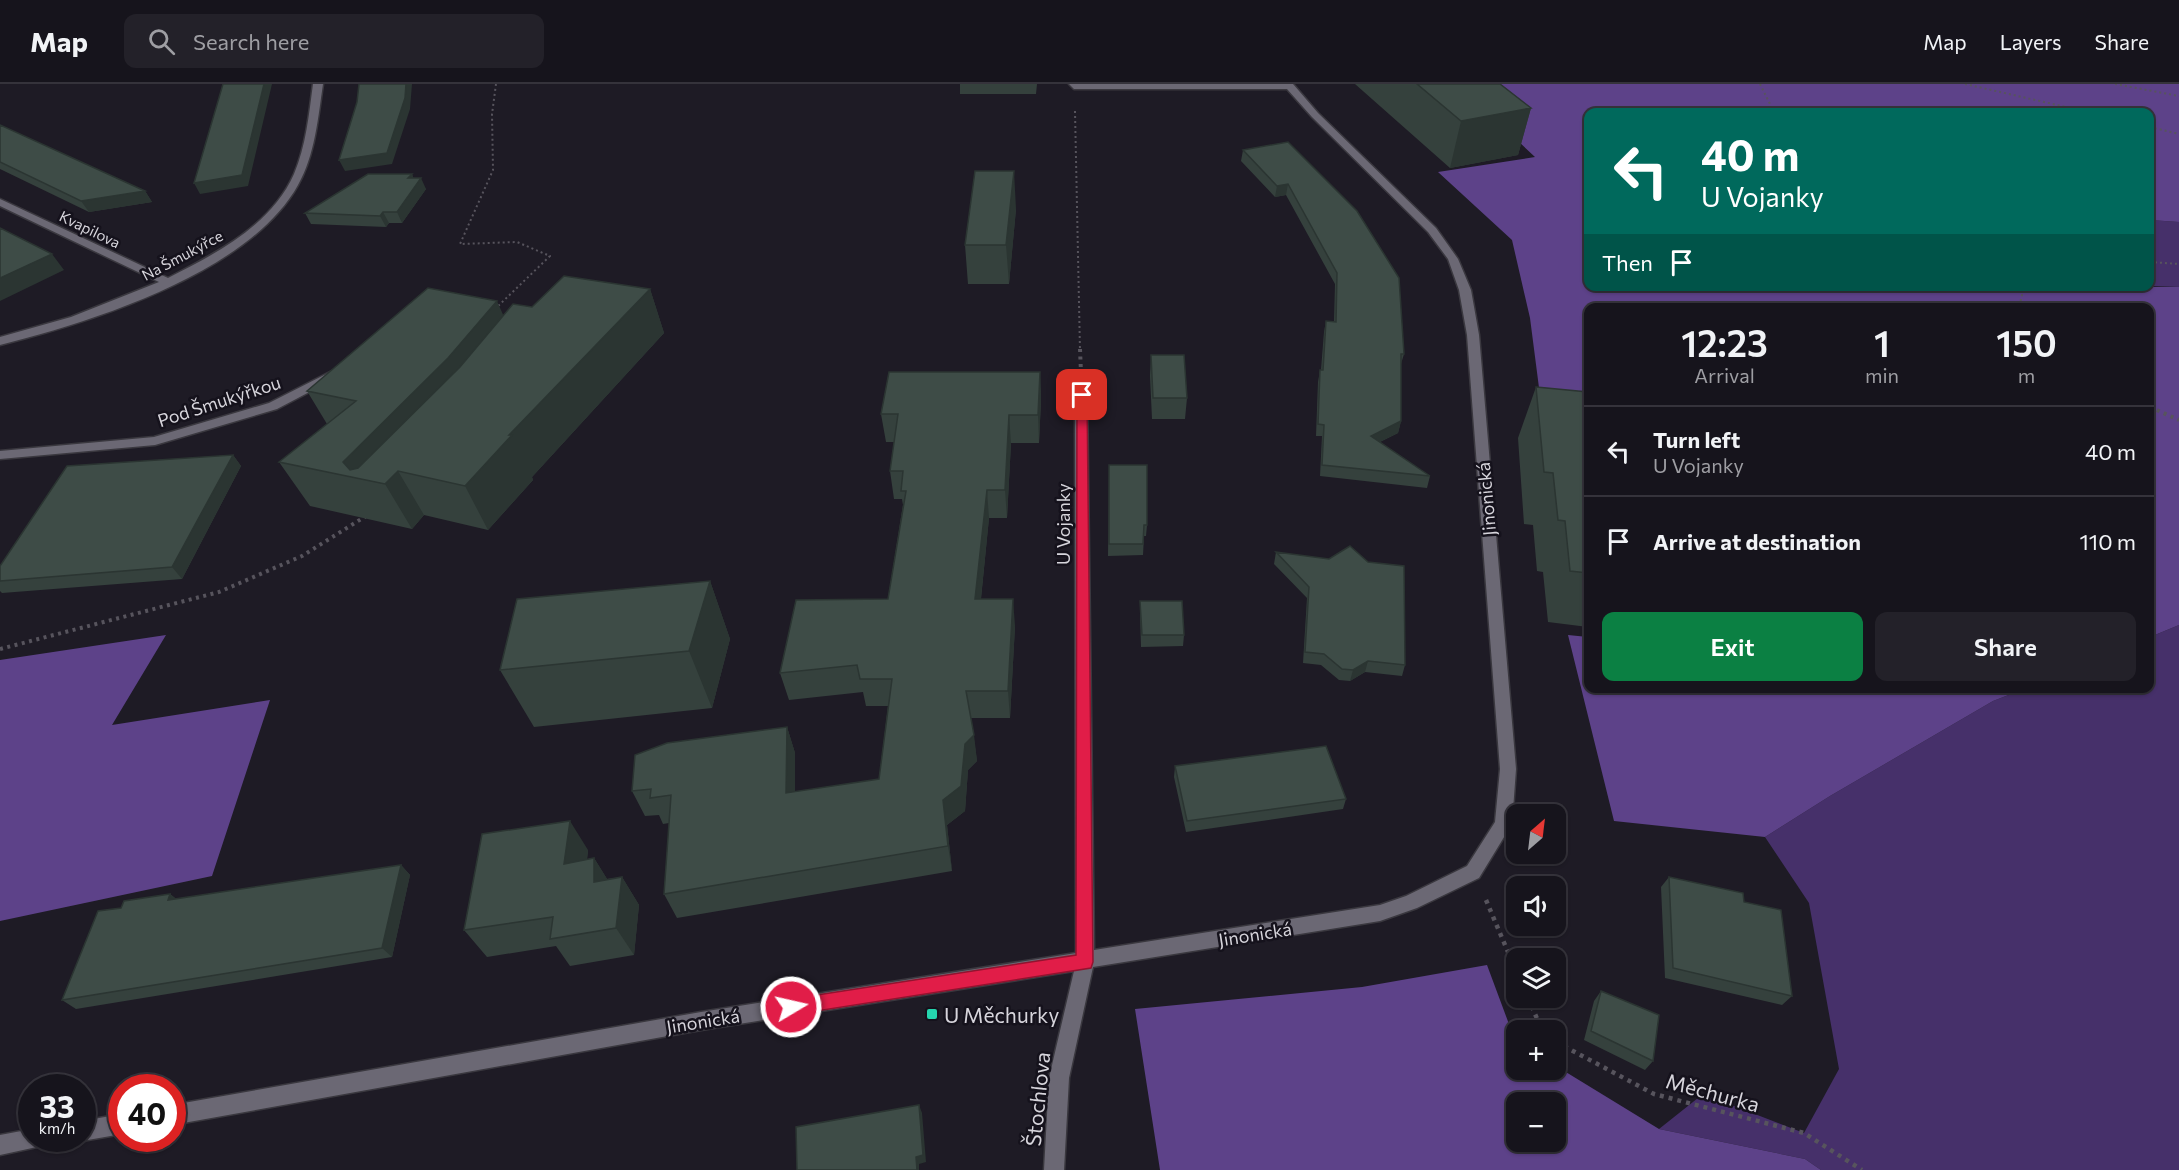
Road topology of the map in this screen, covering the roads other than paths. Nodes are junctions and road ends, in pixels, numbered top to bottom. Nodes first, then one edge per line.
1 (318, 84) edge
2 (1074, 85) edge
3 (1288, 85) edge
4 (0, 202) edge
5 (167, 282) junction
6 (0, 341) edge
7 (347, 367) edge
8 (1082, 395) road end
9 (0, 455) edge
10 (1085, 962) junction
11 (186, 1113) edge
12 (18, 1142) edge
13 (0, 1145) edge
14 (1054, 1170) edge

1 - 5 street, Na Šmukýřce
2 - 3 street
3 - 10 street, Jinonická
4 - 5 street, Kvapilova
5 - 6 street, Na Šmukýřce
7 - 9 street, Pod Šmukýřkou
8 - 10 street, U Vojanky
10 - 11 street, Jinonická
10 - 14 street, Štochlova
12 - 13 street

